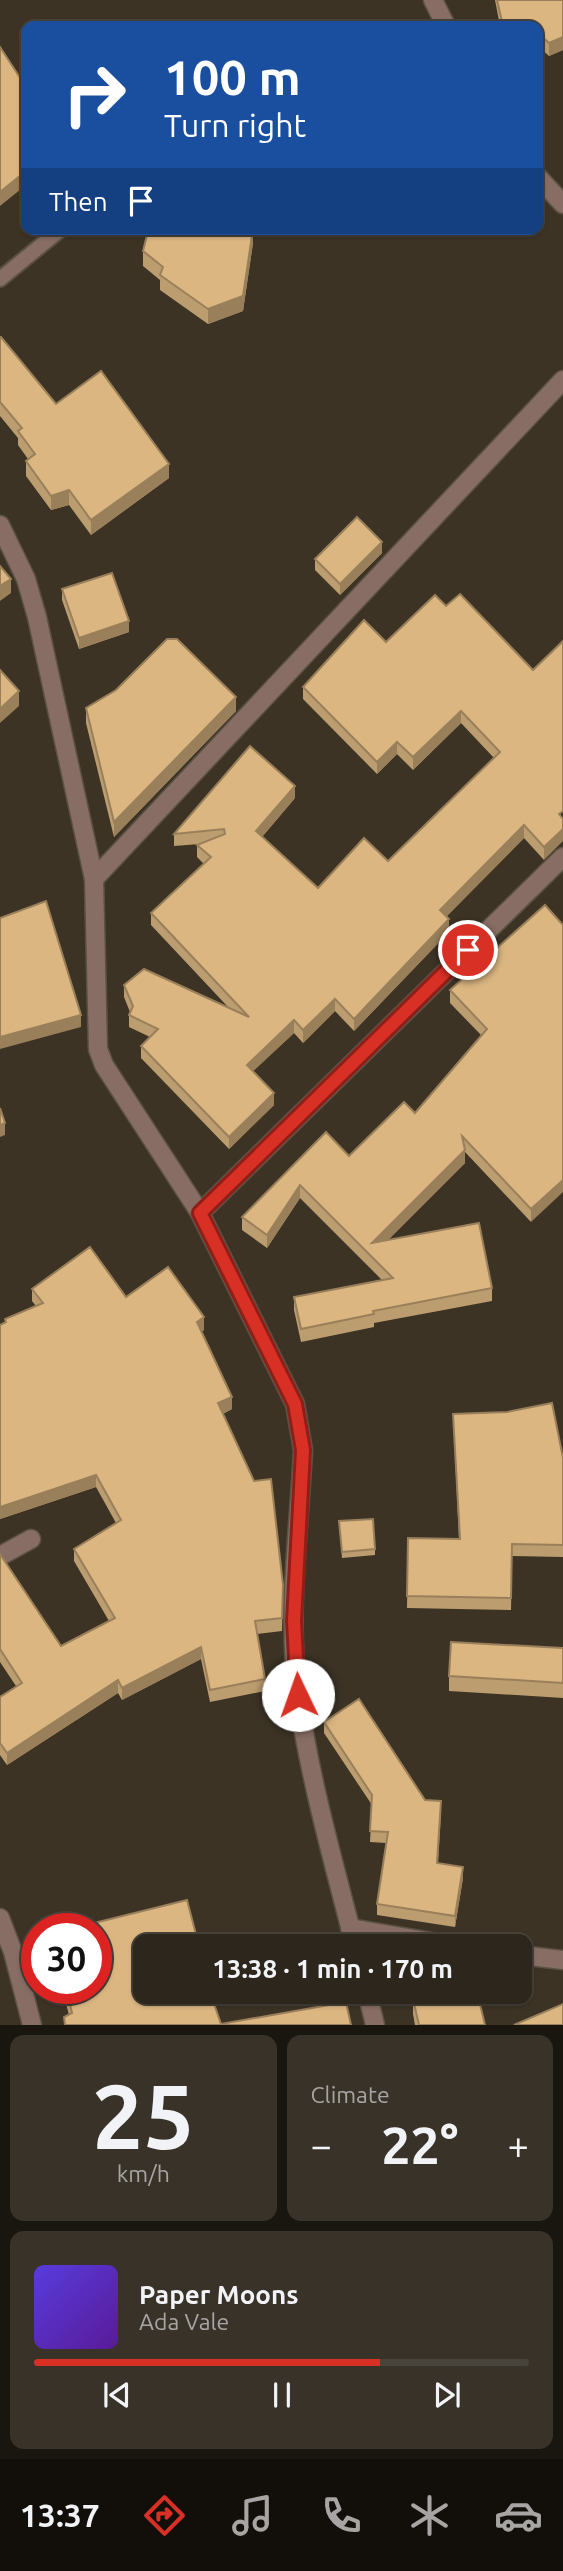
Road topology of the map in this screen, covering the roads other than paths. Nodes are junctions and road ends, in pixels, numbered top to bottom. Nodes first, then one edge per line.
1 (433, 0) edge
2 (444, 21) edge
3 (543, 182) edge
4 (563, 204) edge
5 (54, 235) edge
6 (0, 279) edge
7 (563, 380) edge
8 (0, 525) edge
9 (563, 857) edge
10 (94, 879) junction
11 (200, 1213) junction
12 (31, 1539) dead end
13 (0, 1556) edge
14 (0, 1918) edge
15 (350, 1928) junction
16 (352, 1934) edge
17 (385, 1934) edge
18 (7, 1952) edge
19 (532, 1956) edge
20 (563, 1960) edge
21 (370, 2004) edge
22 (32, 2025) edge
23 (375, 2025) edge

1 - 2 street
3 - 4 street
5 - 6 lane
7 - 10 street
8 - 10 street
9 - 11 street
10 - 11 street
11 - 15 street
12 - 13 street
14 - 18 street
15 - 16 street
15 - 17 street
18 - 22 street
19 - 20 street
21 - 23 street

